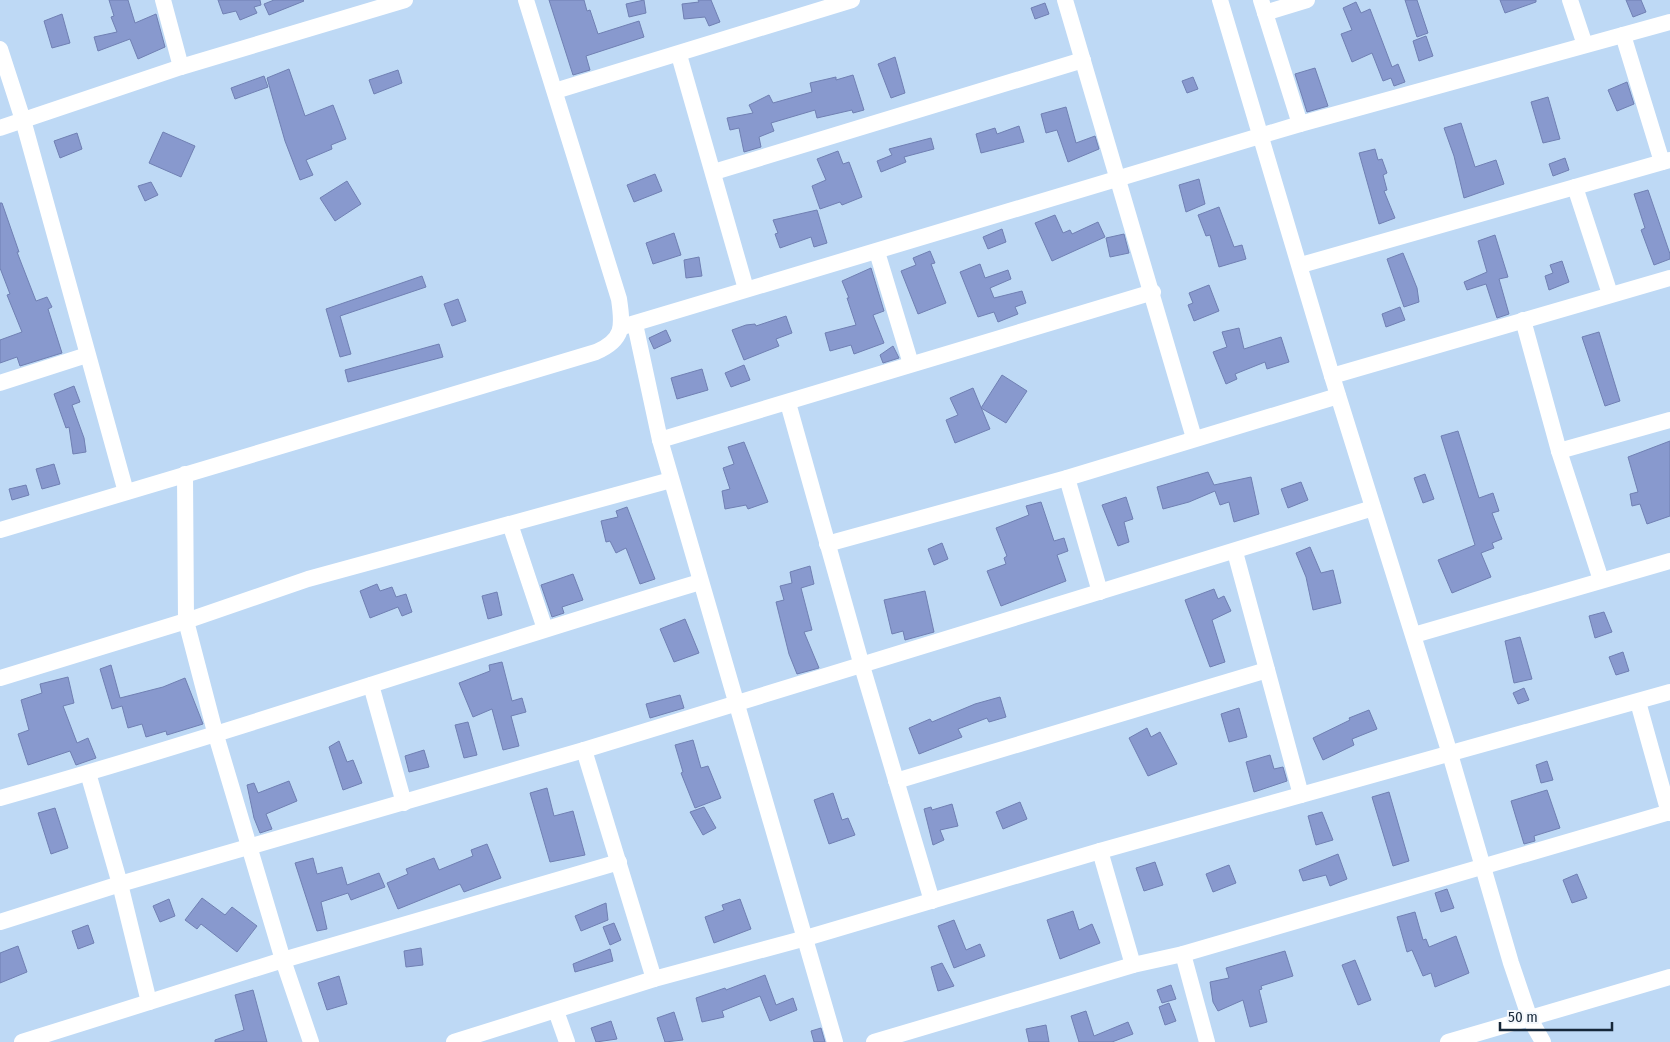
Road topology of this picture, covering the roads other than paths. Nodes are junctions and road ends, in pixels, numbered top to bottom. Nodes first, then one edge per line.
1 (163, 0) edge
2 (405, 0) edge
3 (526, 0) edge
4 (852, 0) edge
5 (1065, 0) edge
6 (1220, 0) edge
7 (1307, 0) edge
8 (1570, 0) edge
9 (831, 3) edge
10 (1263, 6) edge
11 (1670, 22) edge
12 (1623, 35) junction
13 (1585, 45) junction
14 (0, 49) edge
15 (679, 55) junction
16 (1083, 60) junction
17 (181, 67) junction
18 (555, 91) junction
19 (23, 120) junction
20 (1300, 124) junction
21 (0, 128) edge
22 (1262, 135) junction
23 (1666, 161) edge
24 (714, 172) junction
25 (1119, 180) junction
26 (1575, 187) junction
27 (877, 252) junction
28 (1301, 265) junction
29 (1670, 278) edge
30 (746, 289) junction
31 (1153, 292) junction
32 (1610, 294) junction
33 (1523, 320) junction
34 (628, 326) junction
35 (87, 355) junction
36 (911, 364) junction
37 (1332, 376) junction
38 (0, 383) edge
39 (1338, 396) junction
40 (788, 403) junction
41 (1670, 420) edge
42 (1194, 438) junction
43 (660, 440) junction
44 (1559, 451) junction
45 (185, 474) junction
46 (1067, 478) junction
47 (671, 480) junction
48 (126, 492) junction
49 (1373, 508) junction
50 (510, 524) junction
51 (0, 530) edge
52 (826, 544) junction
53 (1235, 552) junction
54 (1670, 561) edge
55 (1601, 580) junction
56 (700, 582) junction
57 (1100, 592) junction
58 (186, 620) junction
59 (545, 629) junction
60 (1414, 635) junction
61 (862, 666) junction
62 (1267, 670) junction
63 (0, 678) edge
64 (371, 685) junction
65 (1670, 692) edge
66 (737, 702) junction
67 (1638, 702) junction
68 (215, 732) junction
69 (584, 750) junction
70 (1450, 754) junction
71 (88, 773) junction
72 (896, 781) junction
73 (1301, 795) junction
74 (0, 798) edge
75 (404, 803) junction
76 (1669, 813) edge
77 (250, 846) junction
78 (1100, 851) junction
79 (619, 862) junction
80 (1483, 868) junction
81 (120, 884) junction
82 (932, 900) junction
83 (0, 922) edge
84 (806, 938) junction
85 (1182, 954) junction
86 (283, 960) junction
87 (1133, 965) junction
88 (1670, 977) edge
89 (654, 979) junction
90 (149, 1002) junction
91 (556, 1010) junction
92 (1530, 1019) junction
93 (43, 1039) edge
94 (22, 1042) edge
95 (311, 1042) edge
96 (454, 1042) edge
97 (568, 1042) edge
98 (835, 1042) edge
99 (874, 1042) edge
100 (1207, 1042) edge
101 (1448, 1042) edge
102 (1543, 1042) edge

1 - 17 street
2 - 17 street
3 - 18 street
4 - 9 street
5 - 16 street
6 - 22 street
7 - 10 street
8 - 13 street
9 - 15 street
10 - 20 street
11 - 12 street
12 - 13 street
12 - 23 street
13 - 20 street
14 - 19 street
15 - 18 street
15 - 24 street
16 - 24 street
16 - 25 street
17 - 19 street
18 - 34 street
19 - 21 street
19 - 35 street
20 - 22 street
22 - 25 street
22 - 28 street
23 - 26 street
24 - 30 street
25 - 27 street
25 - 31 street
26 - 28 street
26 - 32 street
27 - 30 street
27 - 36 street
28 - 37 street
29 - 32 street
30 - 34 street
31 - 36 street
31 - 42 street
32 - 33 street
33 - 37 street
33 - 44 street
34 - 43 street
34 - 45 street
35 - 38 street
35 - 48 street
36 - 40 street
37 - 39 street
39 - 42 street
39 - 49 street
40 - 43 street
40 - 52 street
41 - 44 street
42 - 46 street
43 - 47 street
44 - 55 street
45 - 48 street
45 - 58 street
46 - 52 street
46 - 57 street
47 - 50 street
47 - 56 street
48 - 51 street
49 - 53 street
49 - 60 street
50 - 58 street
50 - 59 street
52 - 61 street
53 - 57 street
53 - 62 street
54 - 55 street
55 - 60 street
56 - 59 street
56 - 66 street
57 - 61 street
58 - 63 street
58 - 68 street
59 - 64 street
60 - 70 street
61 - 66 street
61 - 72 street
62 - 72 street
62 - 73 street
64 - 68 street
64 - 75 street
65 - 67 street
66 - 69 street
66 - 84 street
67 - 70 street
67 - 76 street
68 - 71 street
68 - 77 street
69 - 75 street
69 - 79 street
70 - 73 street
70 - 80 street
71 - 74 street
71 - 81 street
72 - 82 street
73 - 78 street
75 - 77 street
76 - 80 street
77 - 81 street
77 - 86 street
78 - 82 street
78 - 87 street
79 - 86 street
79 - 89 street
80 - 85 street
80 - 92 street
81 - 83 street
81 - 90 street
82 - 84 street
84 - 89 street
84 - 98 street
85 - 87 street
85 - 100 street
86 - 90 street
86 - 95 street
87 - 99 street
88 - 92 street
89 - 91 street
90 - 93 street
91 - 96 street
91 - 97 street
92 - 101 street
92 - 102 street
93 - 94 street

